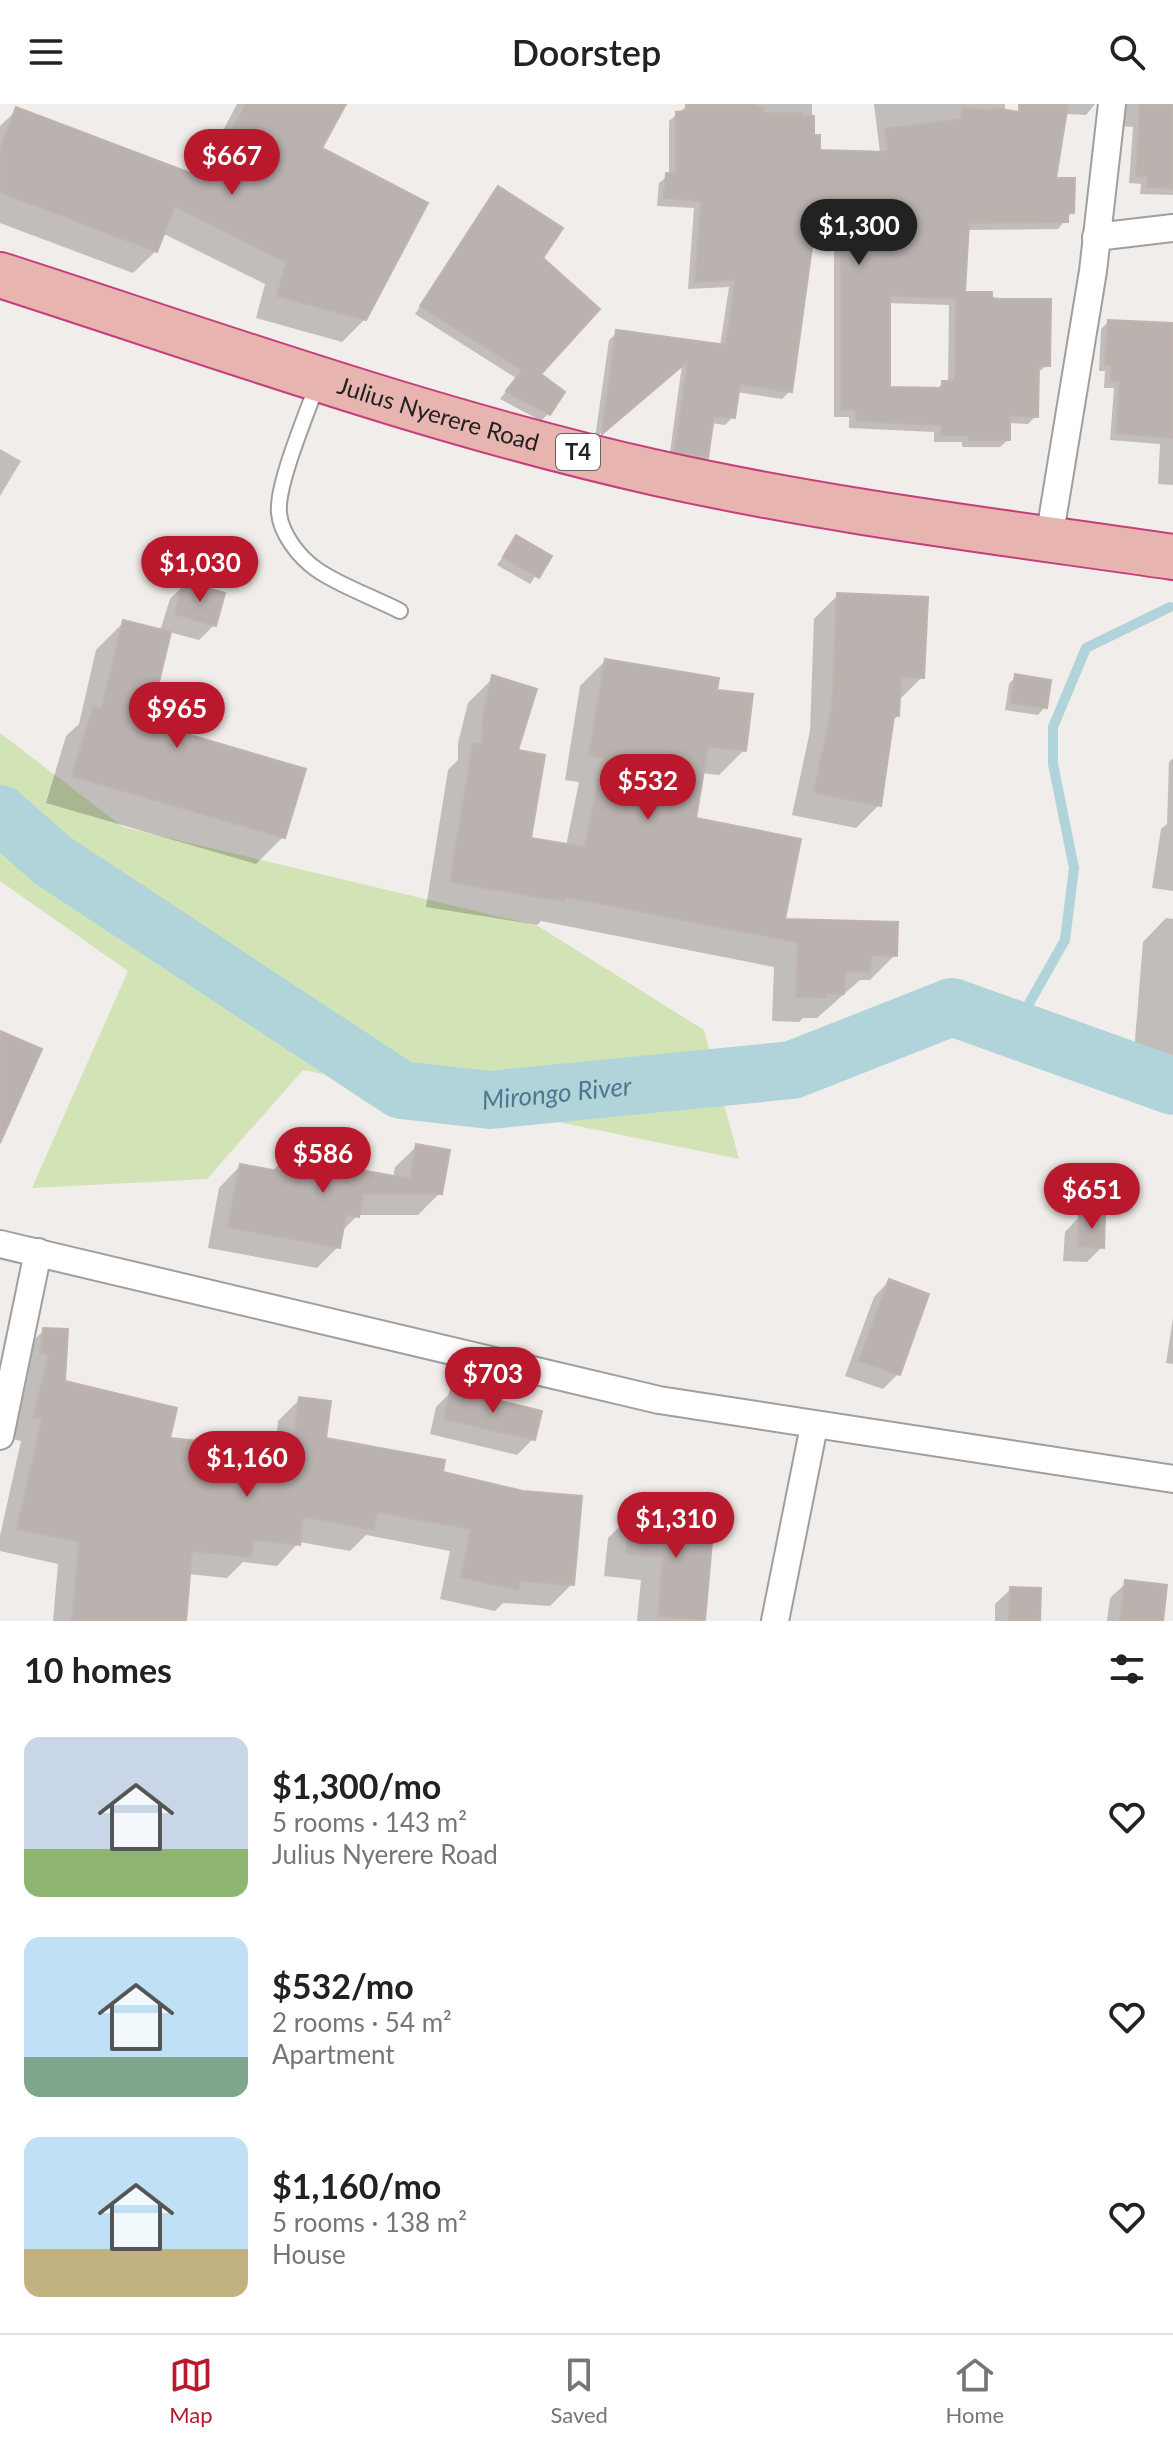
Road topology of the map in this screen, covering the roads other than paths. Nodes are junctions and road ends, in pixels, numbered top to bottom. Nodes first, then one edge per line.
1 (1112, 104) edge
2 (1173, 228) edge
3 (1096, 237) junction
4 (0, 275) edge
5 (320, 378) junction
6 (1049, 539) junction
7 (1173, 557) edge
8 (400, 611) dead end
9 (0, 1244) edge
10 (38, 1252) junction
11 (814, 1426) junction
12 (0, 1436) edge
13 (1173, 1479) edge
14 (775, 1621) edge

1 - 3 street
2 - 3 street
3 - 6 street
4 - 5 highway, Julius Nyerere Road / T4
5 - 6 highway, Julius Nyerere Road / T4
5 - 8 lane
6 - 7 highway, Julius Nyerere Road / T4
9 - 10 street
10 - 11 street
10 - 12 street
11 - 13 street
11 - 14 street

